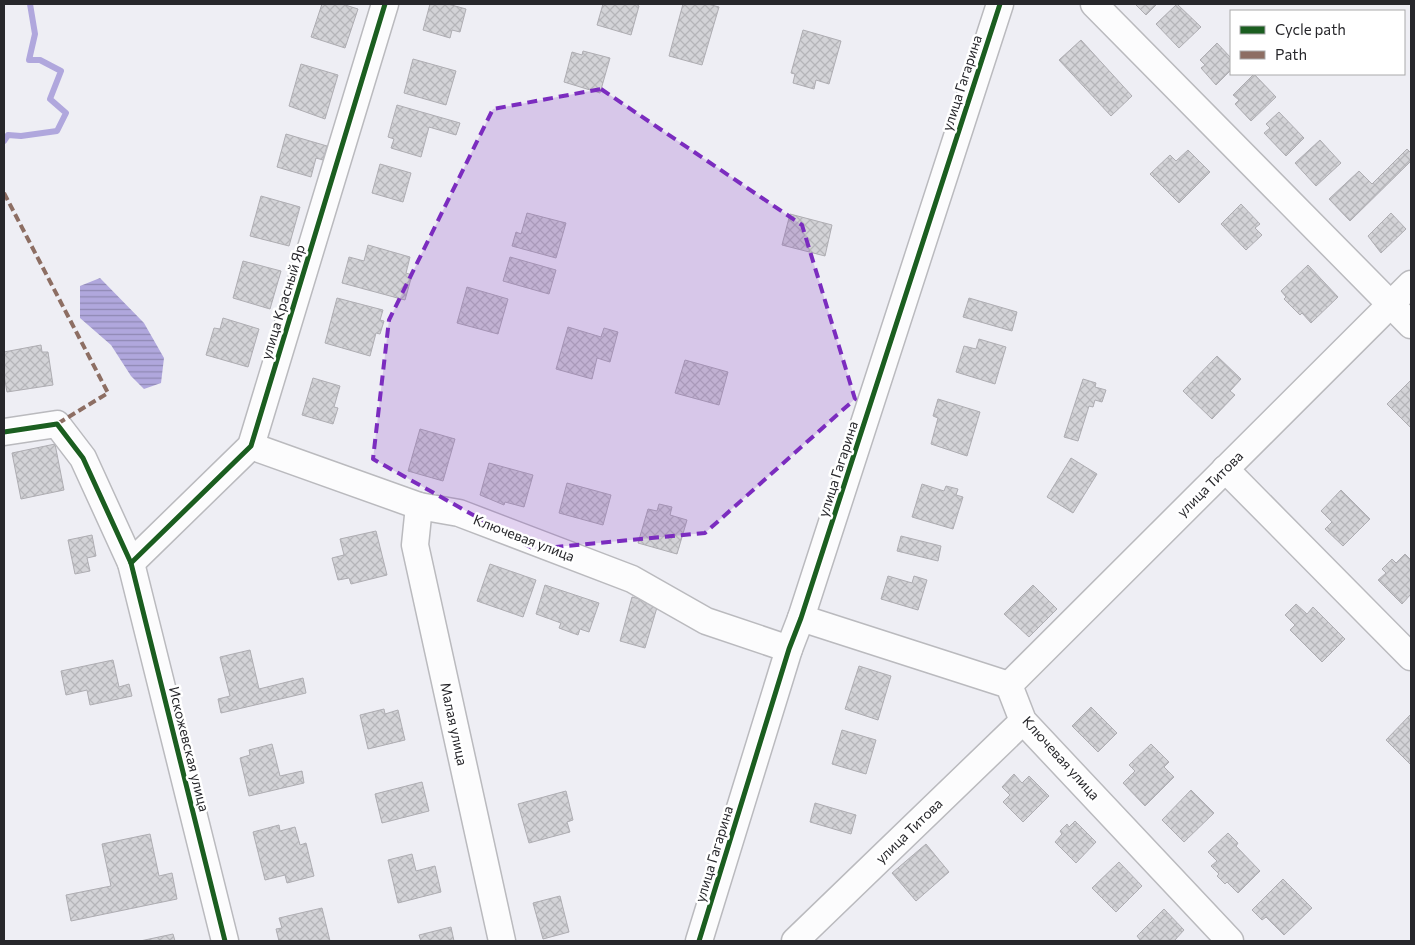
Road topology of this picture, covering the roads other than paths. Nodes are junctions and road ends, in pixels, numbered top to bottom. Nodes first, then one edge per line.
1 (385, 4) edge
2 (1000, 4) edge
3 (1094, 4) edge
4 (1411, 284) edge
5 (1390, 303) junction
6 (1411, 325) edge
7 (4, 432) edge
8 (251, 446) junction
9 (1226, 469) junction
10 (419, 506) junction
11 (131, 563) junction
12 (801, 618) junction
13 (789, 648) junction
14 (1411, 657) edge
15 (1009, 685) junction
16 (1023, 721) junction
17 (225, 941) edge
18 (502, 941) edge
19 (699, 941) edge
20 (796, 941) edge
21 (1230, 941) edge

1 - 8 street, улица Красный Яр
2 - 12 street, улица Гагарина
3 - 5 street
4 - 5 street, улица Титова
5 - 6 street
5 - 9 street, улица Титова
7 - 11 street, Искожевская улица
8 - 10 street, Ключевая улица
8 - 11 street, улица Красный Яр
9 - 14 street
9 - 15 street, улица Титова
10 - 13 street, Ключевая улица
10 - 18 street, Малая улица
11 - 17 street, Искожевская улица
12 - 13 street, улица Гагарина
12 - 15 street
13 - 19 street, улица Гагарина
15 - 16 street, Ключевая улица
16 - 20 street, улица Титова
16 - 21 street, Ключевая улица

